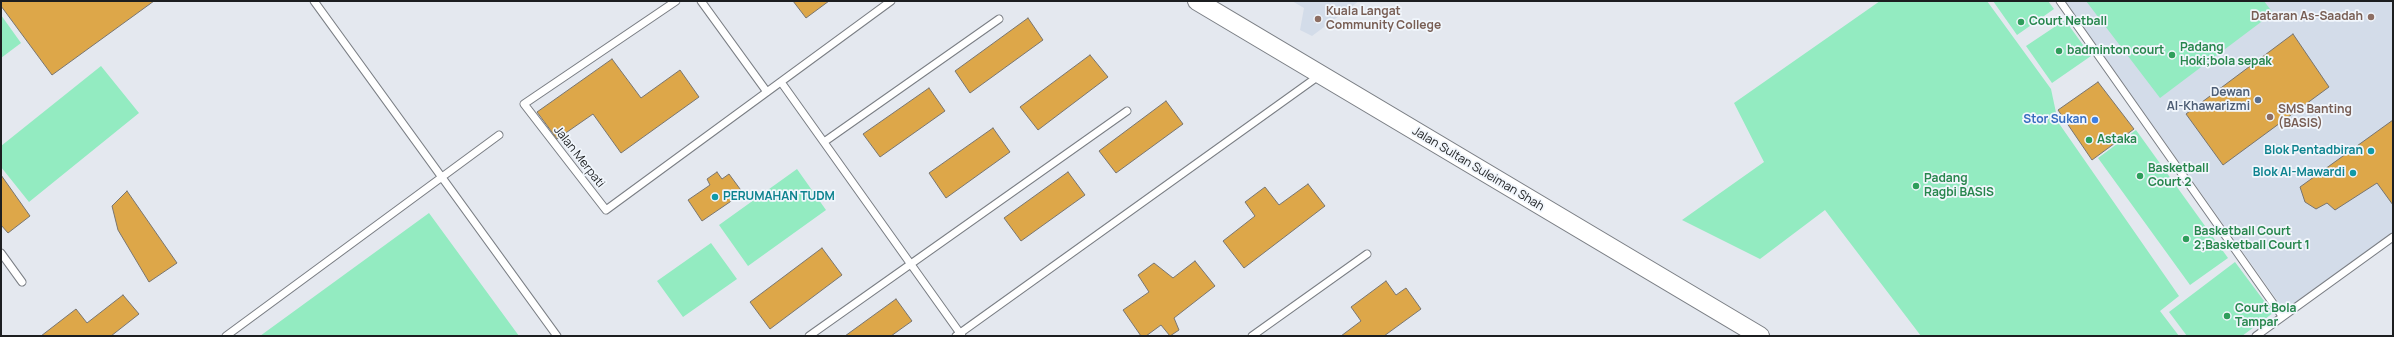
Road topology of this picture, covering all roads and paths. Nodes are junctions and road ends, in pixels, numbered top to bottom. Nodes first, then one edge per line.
1 (314, 1) edge
2 (676, 1) edge
3 (701, 1) edge
4 (891, 1) edge
5 (1197, 1) edge
6 (2060, 1) edge
7 (999, 19) dead end
8 (1321, 74) junction
9 (781, 82) junction
10 (767, 92) junction
11 (1127, 111) dead end
12 (499, 135) dead end
13 (824, 142) junction
14 (444, 178) junction
15 (2393, 237) edge
16 (1, 253) edge
17 (1367, 254) dead end
18 (911, 264) junction
19 (22, 282) dead end
20 (2282, 316) junction
21 (959, 335) edge
22 (226, 336) edge
23 (557, 336) edge
24 (809, 336) edge
25 (1252, 336) edge
26 (1760, 336) edge
27 (2256, 336) edge

1 - 14 lane
2 - 10 lane, Jalan Merpati
3 - 10 lane
4 - 9 lane, Jalan Merpati
5 - 8 street, Jalan Sultan Suleiman Shah
6 - 20 lane
7 - 13 lane
8 - 21 lane
8 - 26 street, Jalan Sultan Suleiman Shah
9 - 10 lane, Jalan Merpati
9 - 13 lane
11 - 18 lane
12 - 14 lane
13 - 18 lane
14 - 22 lane
14 - 23 lane
15 - 20 lane
16 - 19 lane
17 - 25 lane
18 - 21 lane
18 - 24 lane
20 - 27 lane

